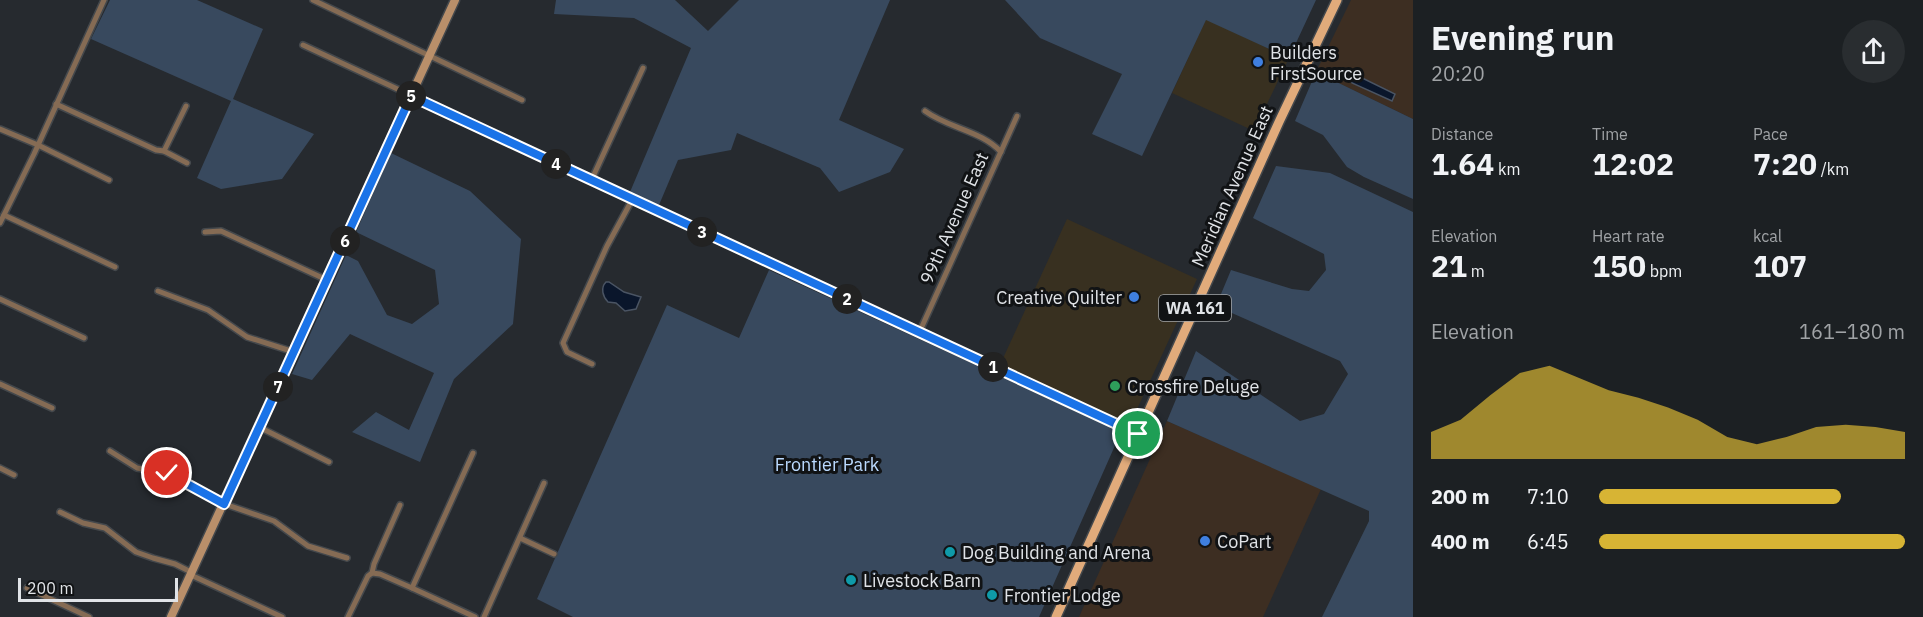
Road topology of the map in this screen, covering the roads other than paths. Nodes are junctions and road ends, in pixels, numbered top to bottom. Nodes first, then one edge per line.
1 (104, 0) edge
2 (313, 0) edge
3 (455, 0) edge
4 (1337, 0) edge
5 (303, 45) dead end
6 (429, 55) junction
7 (643, 68) dead end
8 (411, 96) junction
9 (522, 100) dead end
10 (56, 104) junction
11 (186, 106) dead end
12 (925, 111) dead end
13 (1017, 116) dead end
14 (0, 129) edge
15 (38, 145) junction
16 (164, 151) junction
17 (1000, 152) junction
18 (187, 163) dead end
19 (109, 180) dead end
20 (591, 181) junction
21 (632, 200) junction
22 (4, 215) junction
23 (0, 223) edge
24 (205, 232) dead end
25 (115, 267) dead end
26 (327, 280) junction
27 (158, 291) dead end
28 (0, 299) edge
29 (919, 333) junction
30 (84, 338) dead end
31 (294, 352) junction
32 (592, 364) dead end
33 (0, 384) edge
34 (52, 408) dead end
35 (259, 427) junction
36 (1138, 434) junction
37 (110, 451) dead end
38 (473, 453) dead end
39 (329, 462) dead end
40 (0, 468) edge
41 (14, 475) dead end
42 (544, 483) dead end
43 (224, 504) junction
44 (400, 505) dead end
45 (60, 513) dead end
46 (520, 538) junction
47 (554, 554) dead end
48 (346, 558) dead end
49 (191, 572) junction
50 (372, 573) junction
51 (27, 588) dead end
52 (412, 588) junction
53 (89, 617) edge
54 (171, 617) edge
55 (282, 617) edge
56 (348, 617) edge
57 (475, 617) edge
58 (484, 617) edge
59 (1056, 617) edge

1 - 10 street
2 - 6 street
3 - 6 street
4 - 36 main road, Meridian Avenue East / WA 161
5 - 8 street
6 - 8 street
6 - 9 street
7 - 20 street
8 - 20 street
8 - 26 street
10 - 15 street
10 - 16 street
11 - 16 street
12 - 17 street
13 - 17 street, 99th Avenue East
14 - 15 street
15 - 19 street
15 - 22 street
16 - 18 street
17 - 29 street, 99th Avenue East
20 - 21 street
21 - 29 street
21 - 32 street
22 - 23 street
22 - 25 street
24 - 26 street
26 - 31 street
27 - 31 street
28 - 30 street
29 - 36 street
31 - 35 street
33 - 34 street
35 - 39 street
35 - 43 street
36 - 59 main road, Meridian Avenue East / WA 161
37 - 43 street
38 - 52 street
40 - 41 street
42 - 46 street
43 - 48 street
43 - 49 street
44 - 50 street
45 - 49 street
46 - 47 street
46 - 58 street
49 - 54 street
49 - 55 street
50 - 52 street
50 - 56 street
51 - 53 street
52 - 57 street

